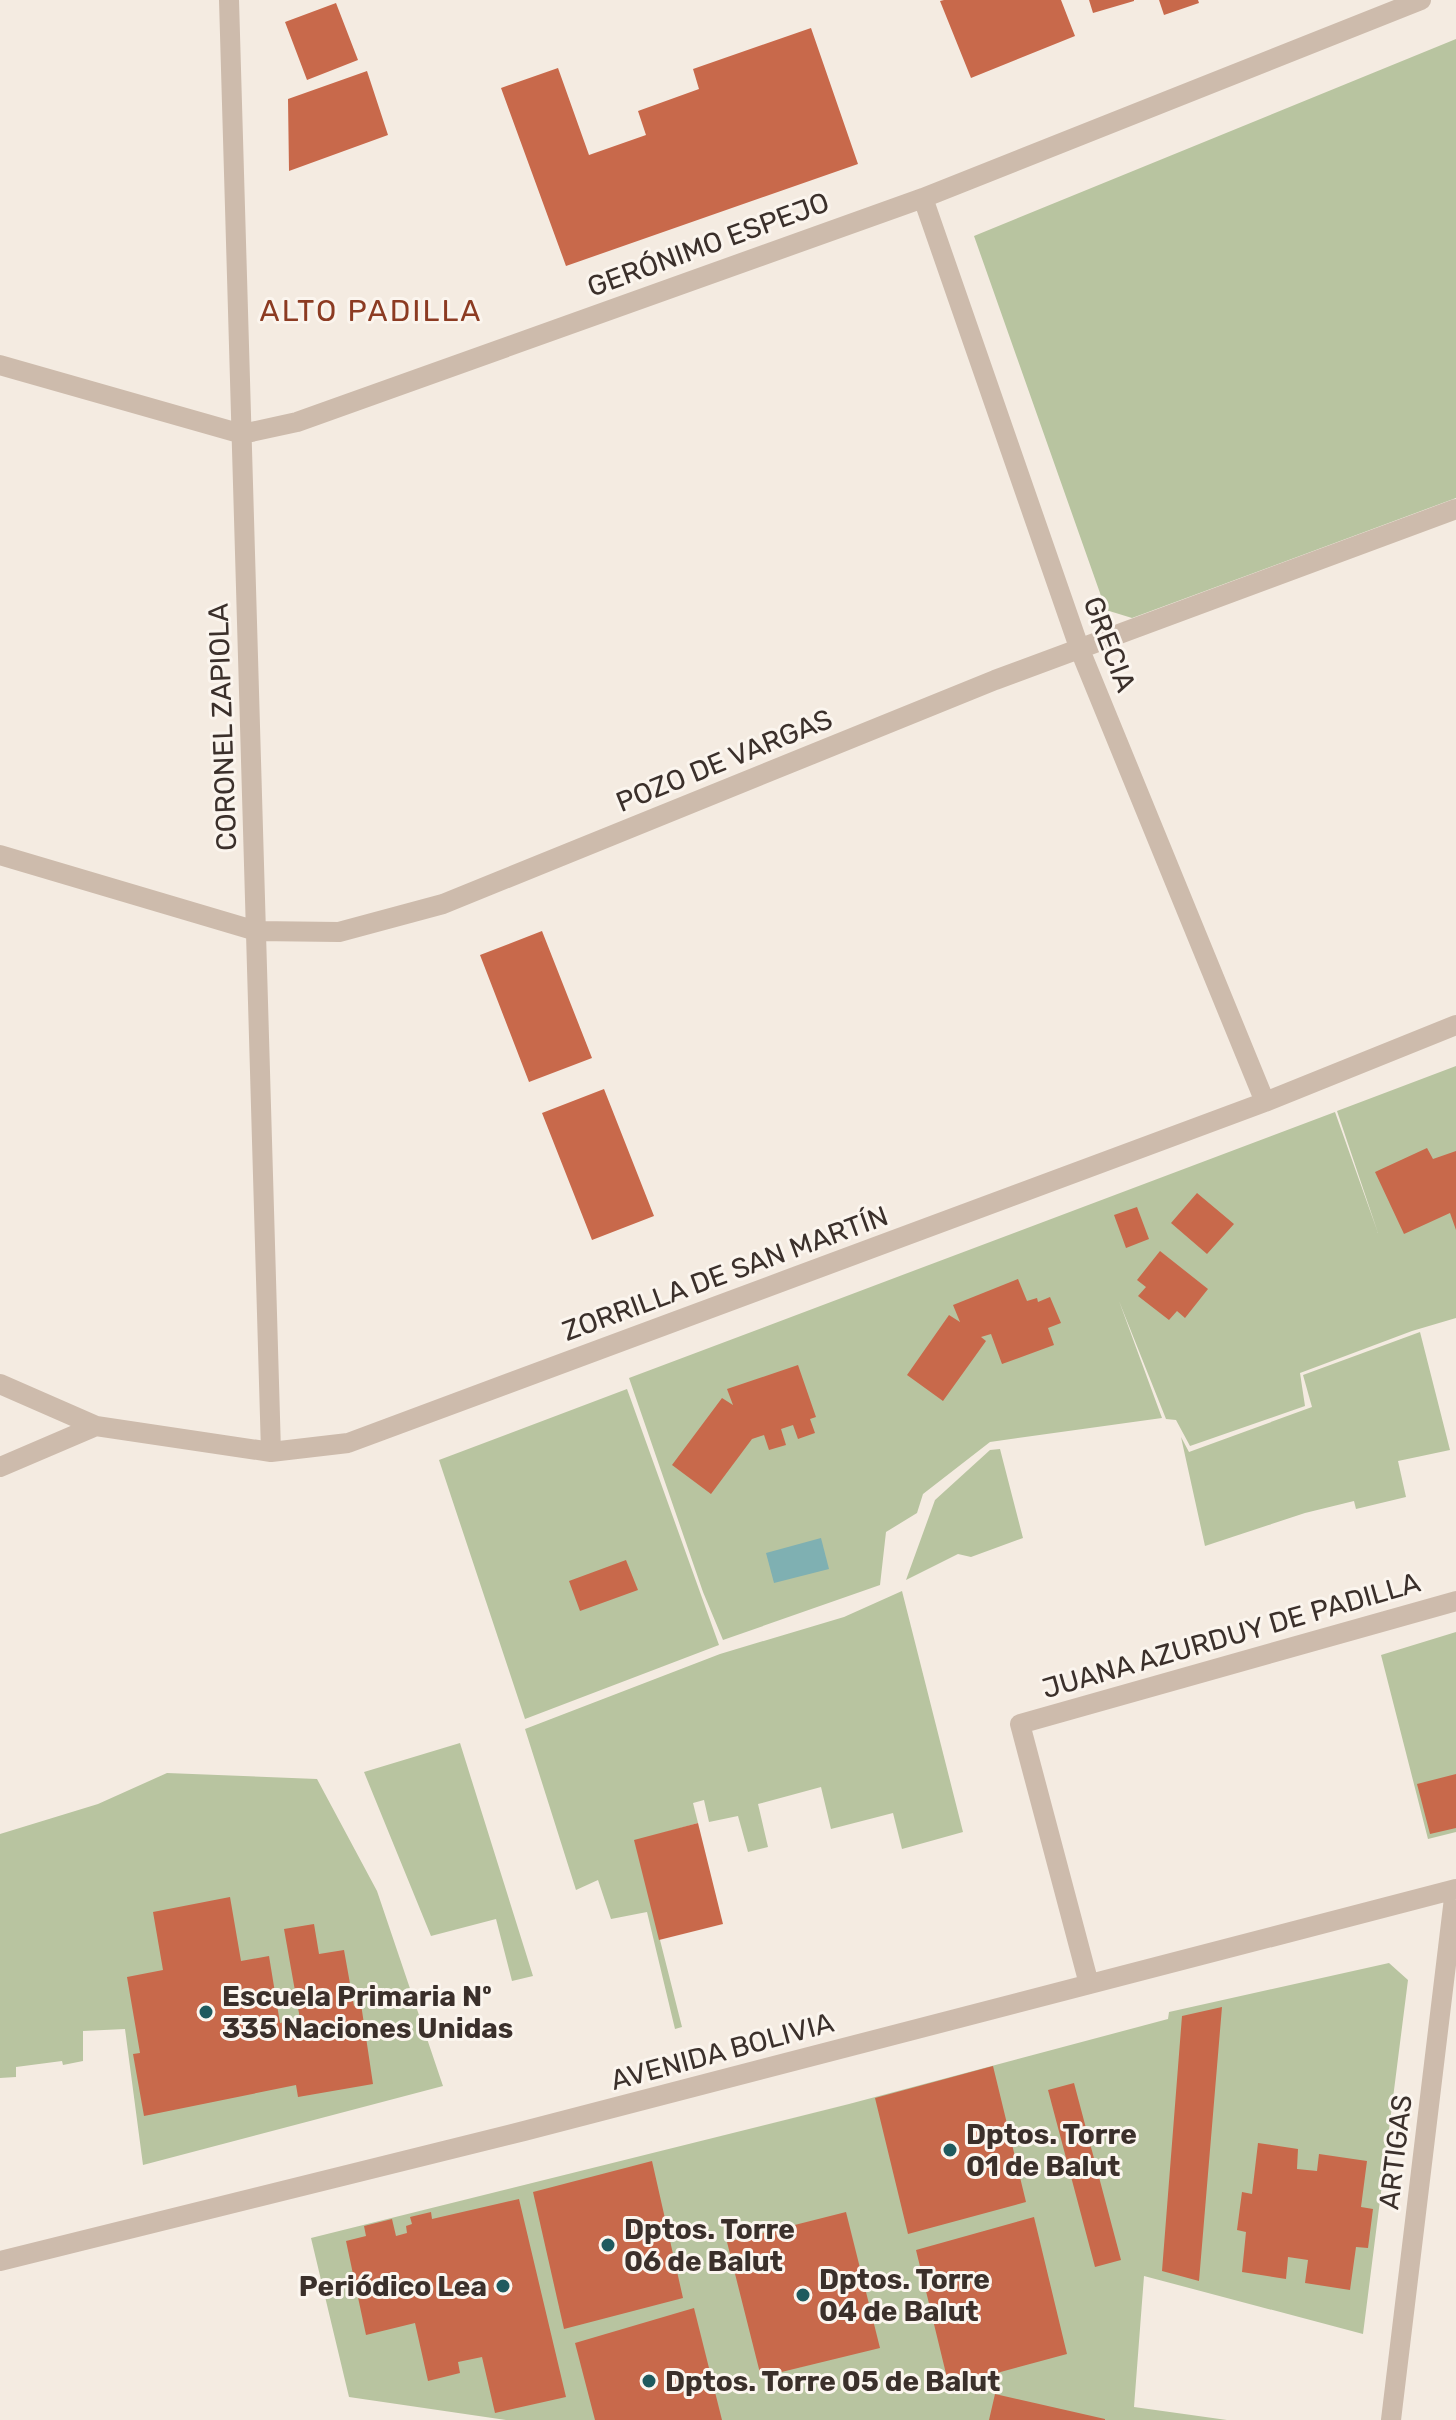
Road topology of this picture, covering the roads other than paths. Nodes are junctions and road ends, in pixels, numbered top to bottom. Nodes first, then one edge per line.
1 (229, 0) edge
2 (1421, 0) edge
3 (923, 198) junction
4 (0, 365) edge
5 (242, 434) junction
6 (1456, 509) edge
7 (1080, 650) junction
8 (0, 855) edge
9 (256, 931) junction
10 (1456, 1025) edge
11 (1265, 1102) junction
12 (0, 1384) edge
13 (96, 1426) junction
14 (271, 1452) junction
15 (0, 1467) edge
16 (1456, 1601) edge
17 (1455, 1890) edge
18 (1089, 1984) junction
19 (0, 2261) edge
20 (1391, 2420) edge

1 - 5 street, CORONEL ZAPIOLA
2 - 3 street, GERÓNIMO ESPEJO
3 - 5 street, GERÓNIMO ESPEJO
3 - 7 street, GRECIA
4 - 5 street, GERÓNIMO ESPEJO
5 - 9 street, CORONEL ZAPIOLA
6 - 7 street, POZO DE VARGAS
7 - 9 street, POZO DE VARGAS
7 - 11 street, GRECIA
8 - 9 street, POZO DE VARGAS
9 - 14 street, CORONEL ZAPIOLA
10 - 11 street, ZORRILLA DE SAN MARTÍN
11 - 14 street, ZORRILLA DE SAN MARTÍN
12 - 13 street, ZORRILLA DE SAN MARTÍN
13 - 14 street, ZORRILLA DE SAN MARTÍN
13 - 15 street
16 - 18 street, JUANA AZURDUY DE PADILLA
17 - 18 street, AVENIDA BOLIVIA
17 - 20 street, ARTIGAS
18 - 19 street, AVENIDA BOLIVIA

